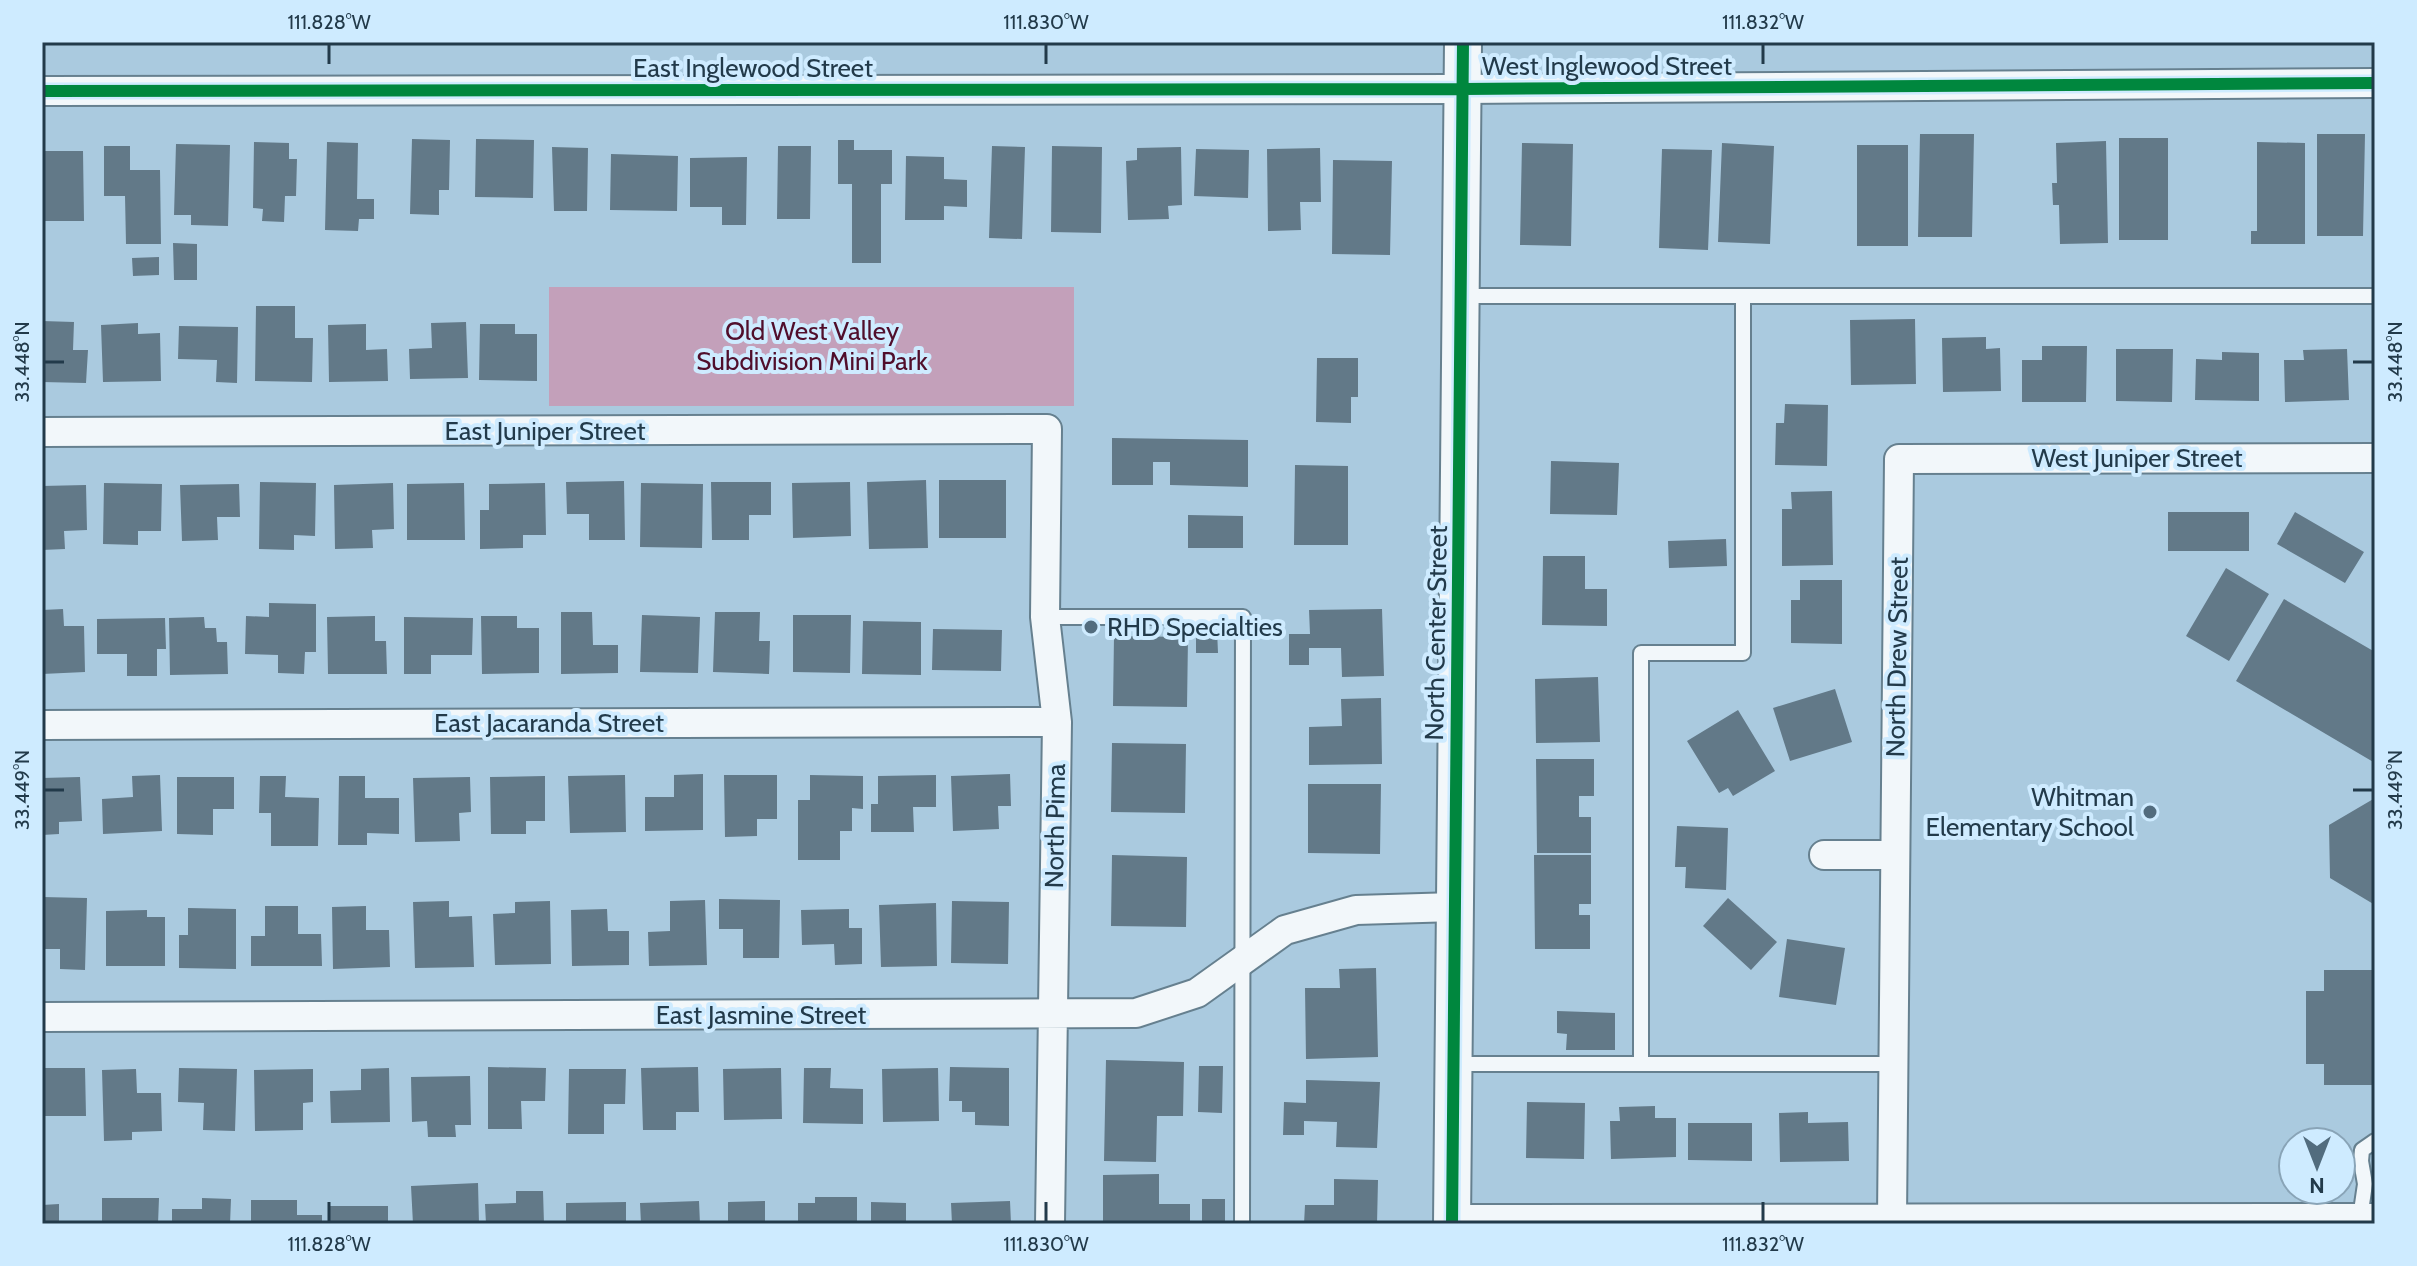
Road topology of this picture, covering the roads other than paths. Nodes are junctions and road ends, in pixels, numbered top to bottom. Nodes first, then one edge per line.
1 (1463, 42) edge
2 (2375, 83) edge
3 (1463, 89) junction
4 (42, 91) edge
5 (1461, 296) junction
6 (1743, 296) junction
7 (2375, 296) edge
8 (1047, 429) joint
9 (42, 432) edge
10 (2375, 458) edge
11 (1899, 459) joint
12 (1045, 617) junction
13 (1057, 722) junction
14 (42, 725) edge
15 (1824, 855) dead end
16 (1895, 855) junction
17 (1455, 907) junction
18 (1243, 960) junction
19 (1053, 1014) junction
20 (42, 1017) edge
21 (1453, 1064) junction
22 (1641, 1064) junction
23 (1893, 1064) junction
24 (2375, 1141) edge
25 (1892, 1219) junction
26 (2368, 1220) edge
27 (1452, 1222) edge
28 (1050, 1224) edge
29 (1242, 1224) edge

1 - 3 street, North Center Street
2 - 3 street, West Inglewood Street
3 - 4 street, East Inglewood Street
3 - 5 street, North Center Street
5 - 6 lane
5 - 17 street, North Center Street
6 - 7 lane
6 - 22 lane
8 - 9 street, East Juniper Street
8 - 12 street, North Pima
10 - 11 street, West Juniper Street
11 - 16 street, North Drew Street
12 - 13 street, North Pima
12 - 18 lane
13 - 14 street, East Jacaranda Street
13 - 19 street, North Pima
15 - 16 street
16 - 23 street, North Drew Street
17 - 18 street, East Jasmine Street
17 - 21 street, North Center Street
18 - 19 street, East Jasmine Street
18 - 29 lane
19 - 20 street, East Jasmine Street
19 - 28 street, North Pima
21 - 22 lane
21 - 27 street, North Center Street
22 - 23 lane
23 - 25 street, North Drew Street
24 - 26 lane
25 - 26 street
25 - 27 street

